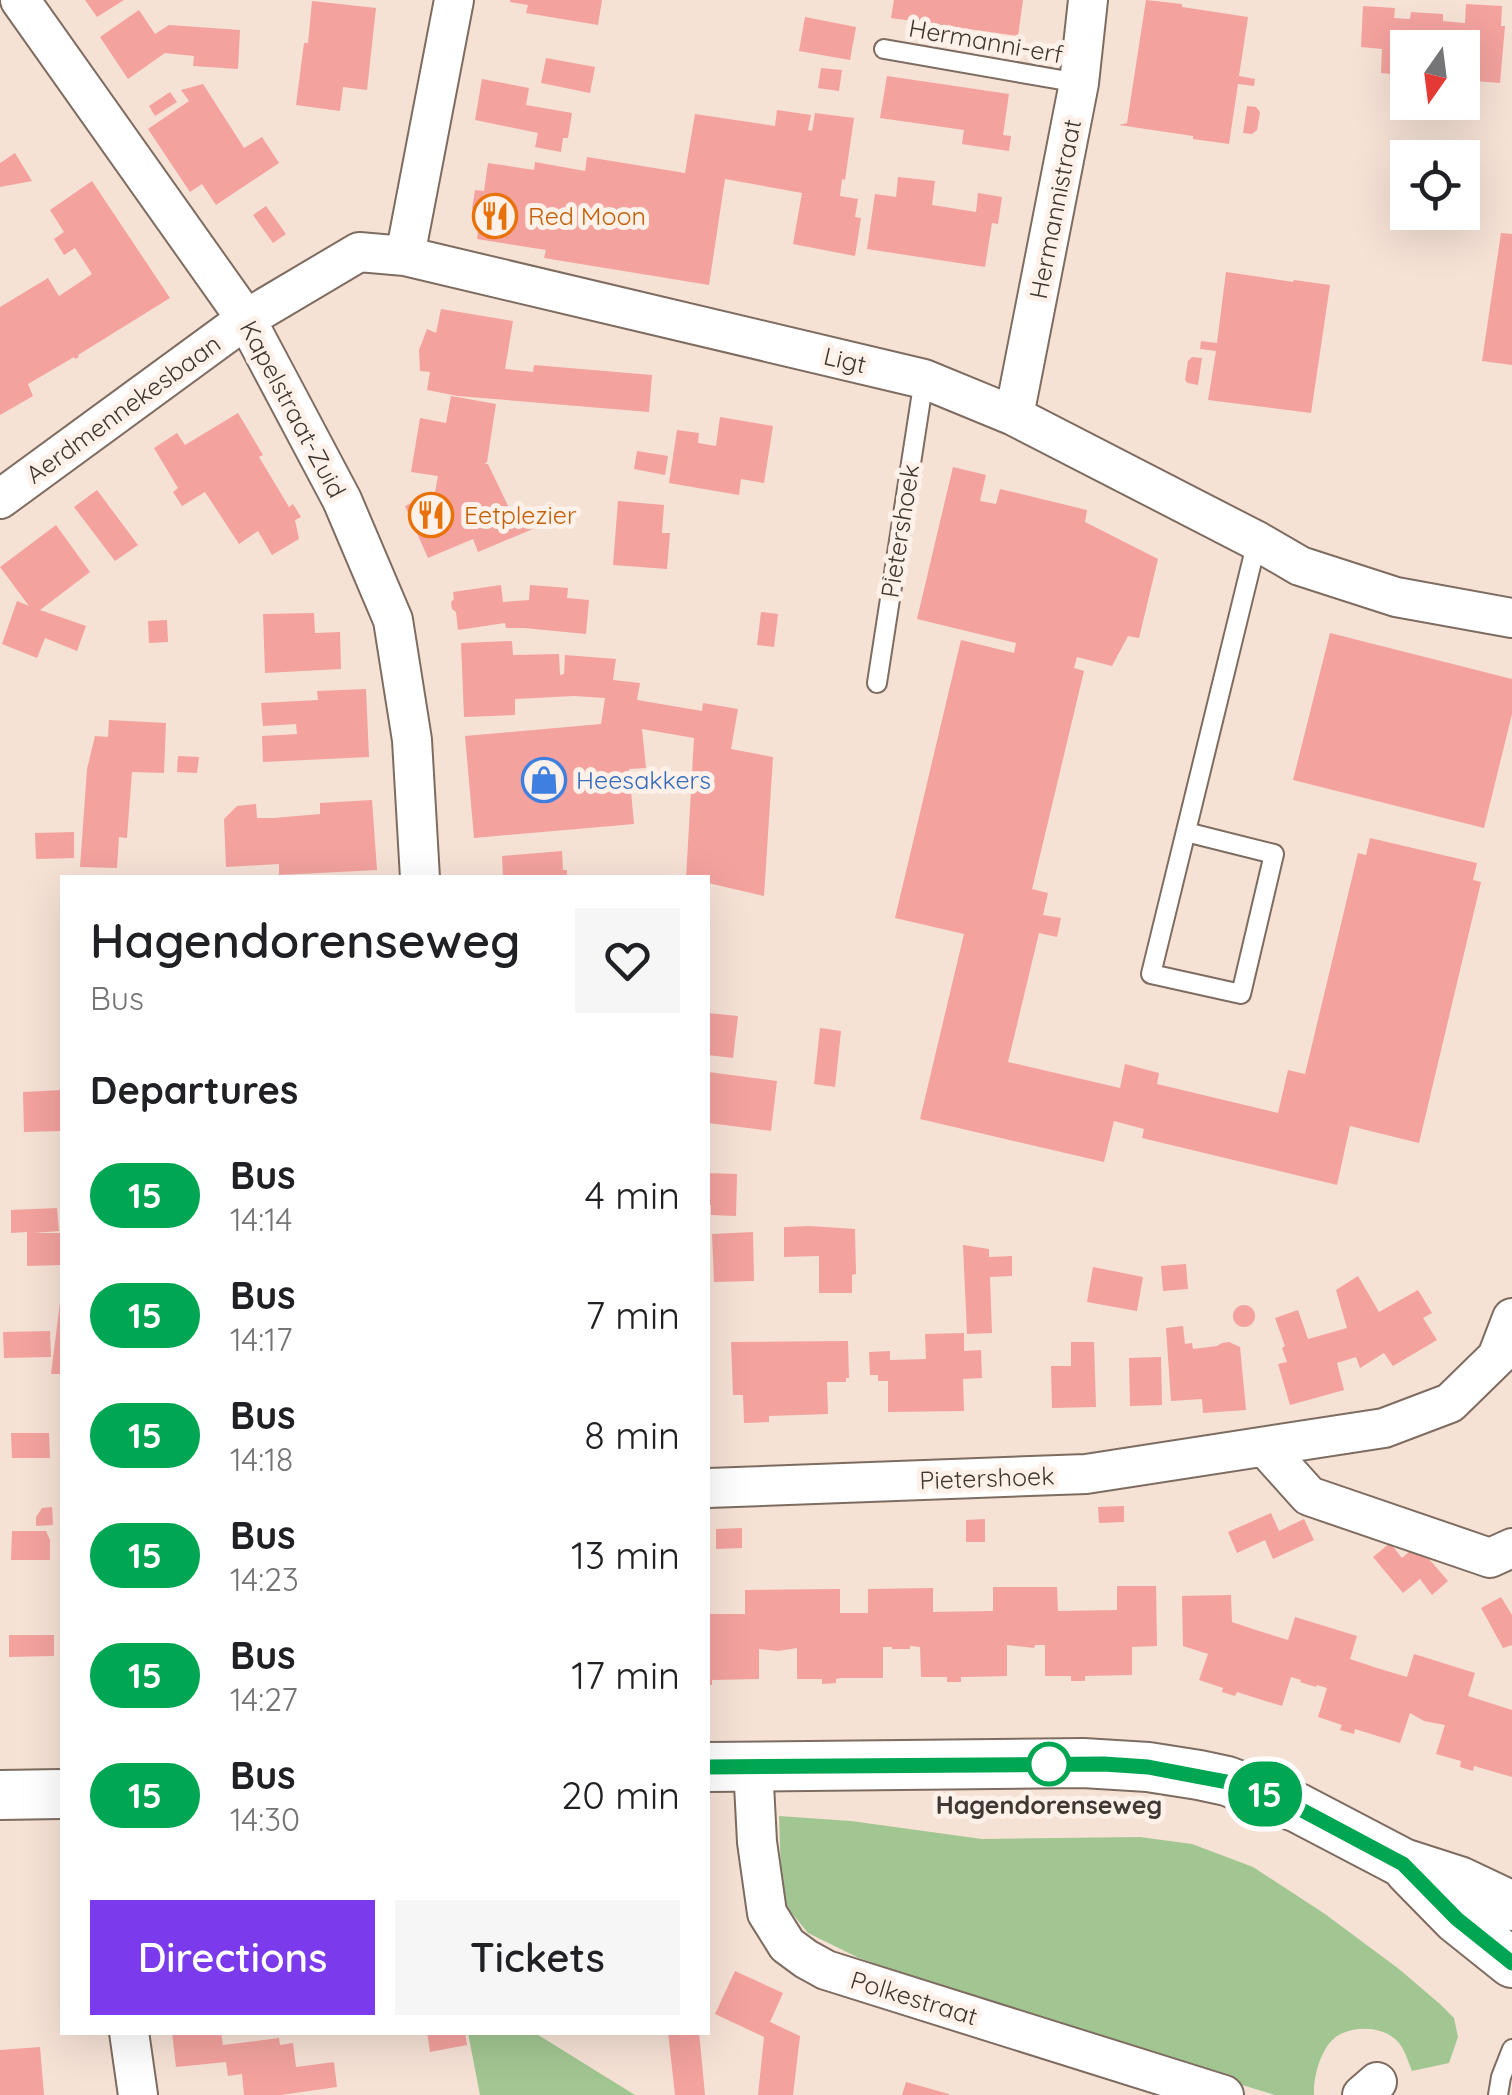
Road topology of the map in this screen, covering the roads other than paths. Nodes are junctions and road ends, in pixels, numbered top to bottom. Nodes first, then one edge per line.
1 (20, 0) edge
2 (454, 0) edge
3 (1088, 0) edge
4 (884, 49) dead end
5 (1079, 83) junction
6 (405, 256) junction
7 (246, 318) junction
8 (924, 379) junction
9 (1014, 416) junction
10 (0, 500) edge
11 (1257, 541) junction
12 (1512, 618) edge
13 (876, 682) dead end
14 (1186, 832) junction
15 (420, 875) edge
16 (1512, 1318) edge
17 (1264, 1447) junction
18 (710, 1488) edge
19 (1512, 1548) edge
20 (730, 1766) edge
21 (60, 1794) edge
22 (0, 1795) edge
23 (1403, 1864) junction
24 (1512, 1906) edge
25 (1512, 1963) edge
26 (129, 2035) edge
27 (1512, 2049) edge
28 (138, 2095) edge
29 (1224, 2095) edge
30 (1498, 2095) edge

1 - 7 street, Kapelstraat-Zuid
2 - 6 street
3 - 5 street, Hermannistraat
4 - 5 lane, Hermanni-erf
5 - 9 street, Hermannistraat
6 - 7 street, Ligt
6 - 8 street, Ligt
7 - 10 street, Aerdmennekesbaan
7 - 15 street, Kapelstraat-Zuid
8 - 9 street, Ligt
8 - 13 lane, Pietershoek
9 - 11 street, Ligt
11 - 12 street, Ligt
11 - 14 lane
14 - 14 lane
16 - 17 street, Pietershoek
17 - 18 street, Pietershoek
17 - 19 street
20 - 23 street
20 - 29 street, Polkestraat
21 - 22 street
23 - 24 street
23 - 25 street
26 - 28 street
27 - 30 lane

